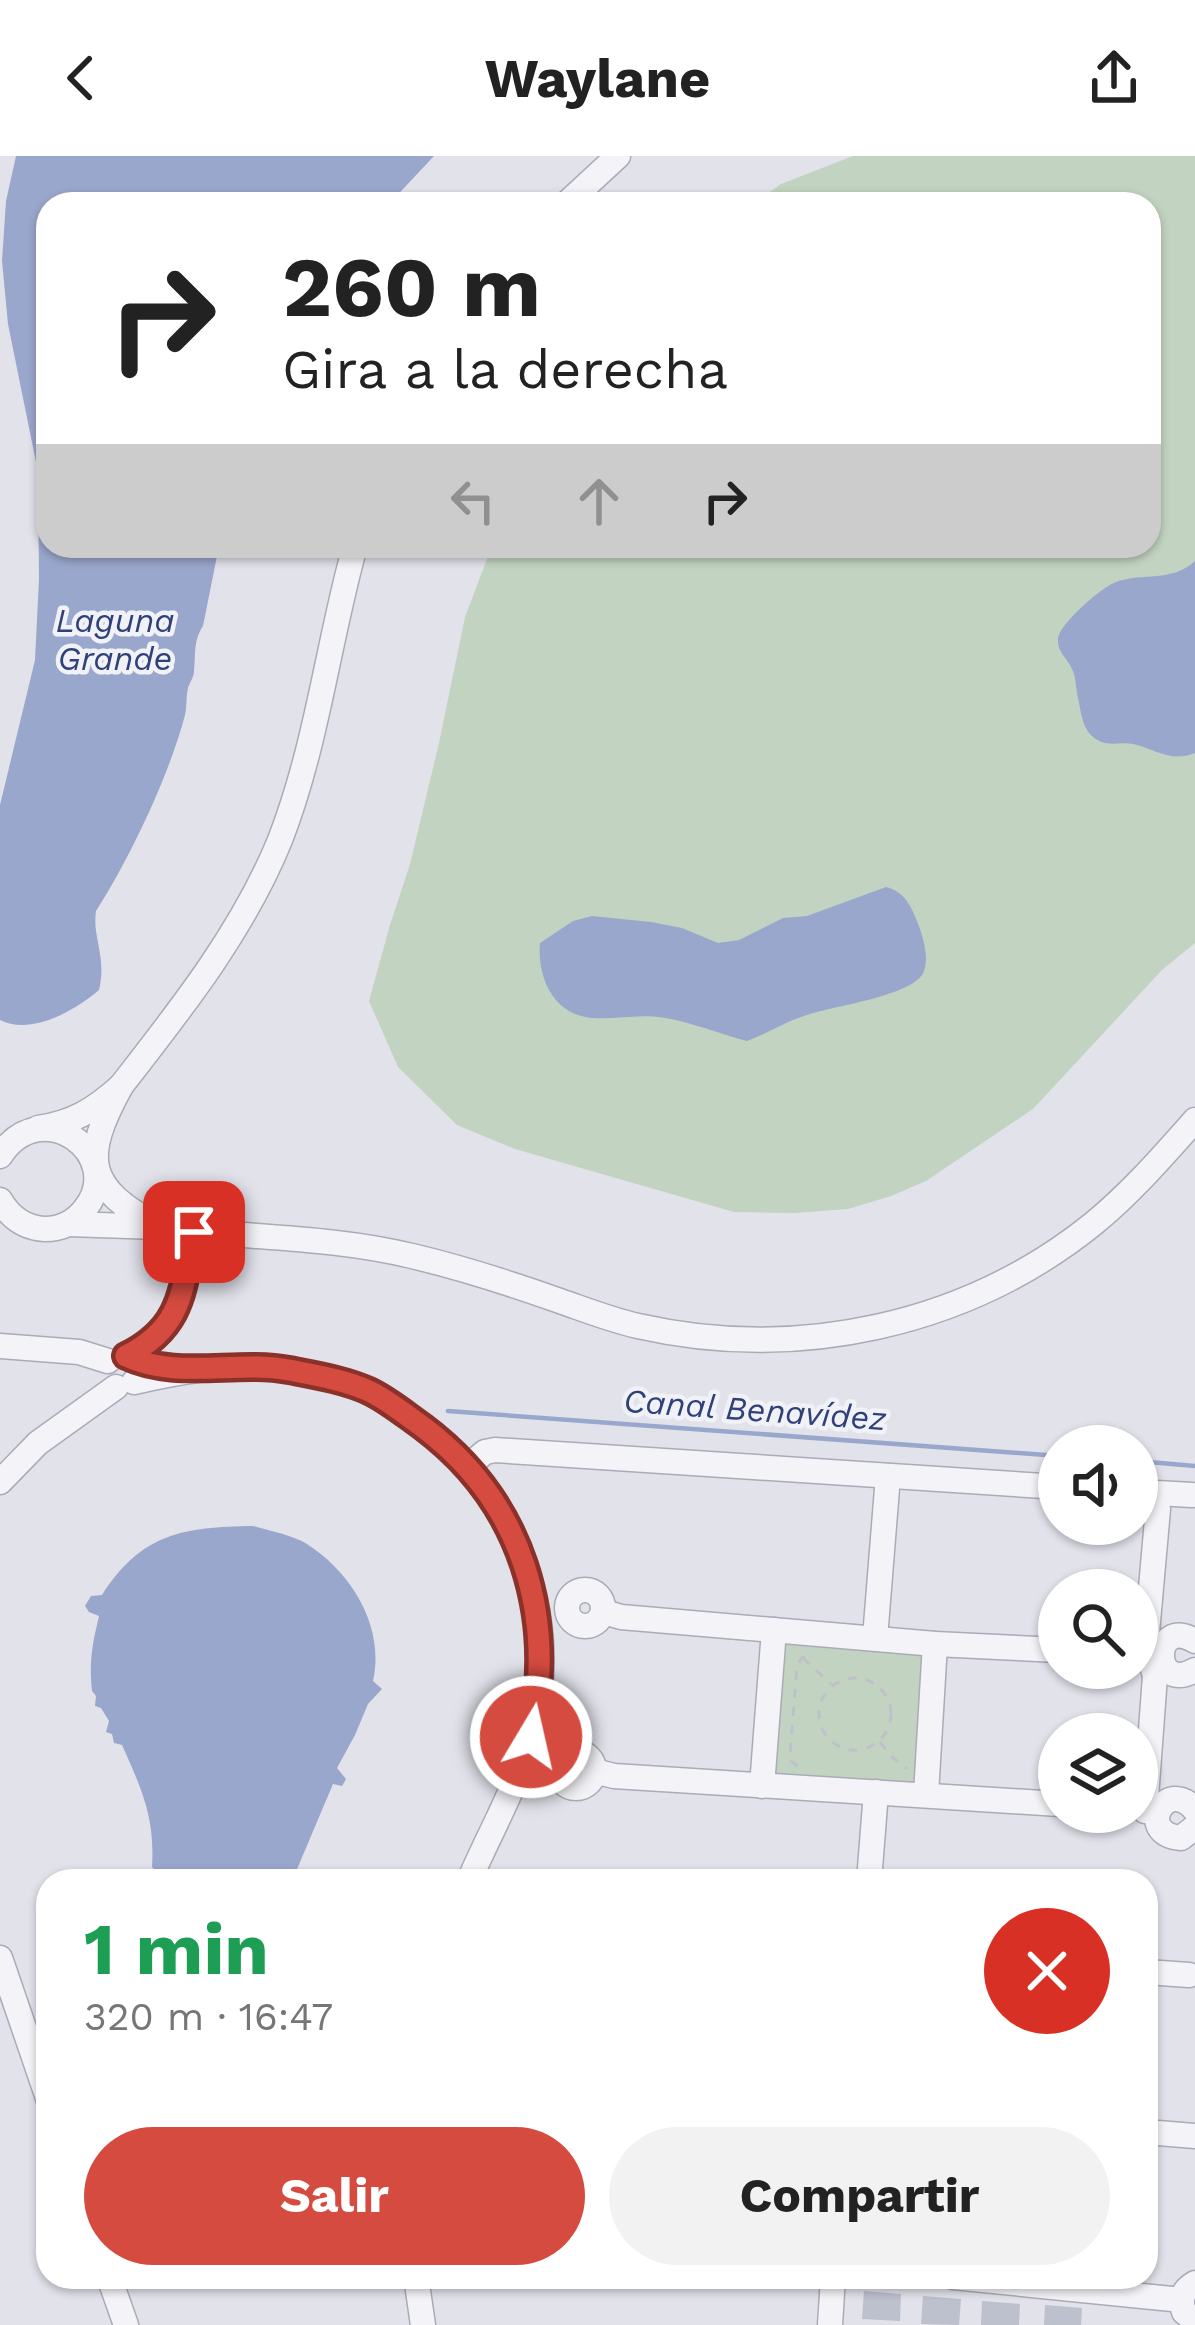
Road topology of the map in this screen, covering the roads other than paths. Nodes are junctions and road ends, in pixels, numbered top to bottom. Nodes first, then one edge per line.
1 (618, 156) edge
2 (579, 192) edge
3 (353, 558) edge
4 (121, 1086) junction
5 (1195, 1120) edge
6 (38, 1129) junction
7 (2, 1148) edge
8 (95, 1168) junction
9 (3, 1210) edge
10 (68, 1224) junction
11 (159, 1227) junction
12 (194, 1232) junction
13 (0, 1346) edge
14 (123, 1369) junction
15 (468, 1466) junction
16 (888, 1476) junction
17 (0, 1482) edge
18 (1038, 1486) edge
19 (1158, 1493) edge
20 (1192, 1496) dead end
21 (604, 1612) dead end
22 (774, 1630) junction
23 (875, 1638) junction
24 (1195, 1641) edge
25 (935, 1644) junction
26 (1038, 1649) edge
27 (1158, 1649) edge
28 (1158, 1661) edge
29 (1195, 1670) edge
30 (526, 1755) junction
31 (762, 1786) junction
32 (875, 1792) junction
33 (926, 1794) junction
34 (1038, 1802) edge
35 (1158, 1806) edge
36 (1195, 1810) edge
37 (1158, 1826) edge
38 (1195, 1827) edge
39 (475, 1869) edge
40 (869, 1869) edge
41 (0, 1958) edge
42 (1158, 1973) edge
43 (1193, 1974) edge
44 (36, 2063) edge
45 (1158, 2133) edge
46 (1195, 2136) edge
47 (113, 2289) edge
48 (418, 2289) edge
49 (832, 2289) edge
50 (1066, 2289) edge
51 (1190, 2302) edge
52 (126, 2325) edge
53 (423, 2325) edge
54 (830, 2325) edge

1 - 2 street
3 - 4 street
4 - 6 street
4 - 8 street
5 - 12 street
6 - 7 street
6 - 8 street
8 - 10 street
8 - 11 street
9 - 10 street
10 - 11 street
11 - 12 street
12 - 14 street
13 - 14 street
14 - 15 street
14 - 17 street
15 - 16 street
15 - 30 street
16 - 18 street
16 - 23 street
19 - 20 street
21 - 22 street
22 - 23 street
22 - 31 street
23 - 25 street
24 - 27 street
25 - 26 street
25 - 33 street
28 - 29 street
30 - 31 street
30 - 39 street
31 - 32 street
32 - 33 street
32 - 40 street
33 - 34 street
35 - 36 street
37 - 38 street
41 - 44 street
42 - 43 street
45 - 46 street
47 - 52 street
48 - 53 street
49 - 54 street
50 - 51 street

